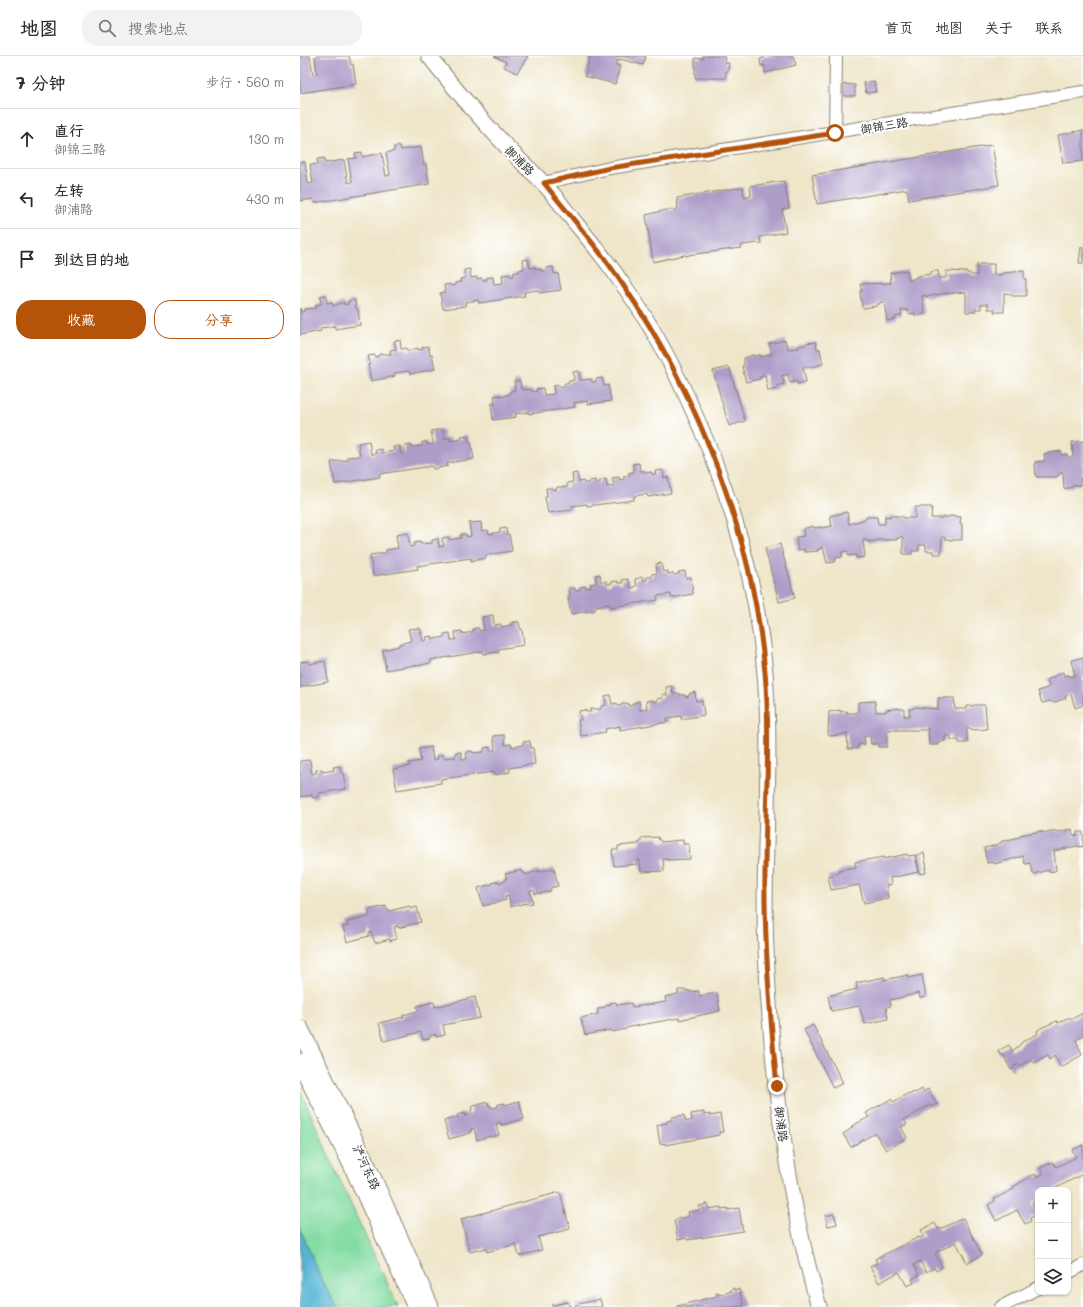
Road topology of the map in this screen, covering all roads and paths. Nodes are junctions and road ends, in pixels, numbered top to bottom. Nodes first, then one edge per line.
1 (429, 56) edge
2 (836, 56) edge
3 (1083, 92) edge
4 (835, 133) junction
5 (544, 183) junction
6 (300, 1029) edge
7 (300, 1062) edge
8 (1083, 1265) edge
9 (1071, 1271) edge
10 (1035, 1290) edge
11 (416, 1307) edge
12 (430, 1307) edge
13 (819, 1307) edge
14 (1001, 1307) edge

1 - 5 street, 御浦路
2 - 4 street
3 - 4 street, 御锦三路
4 - 5 street, 御锦三路
5 - 13 street, 御浦路
6 - 12 main road, 浐河东路
7 - 11 main road, 浐河东路
8 - 9 street
10 - 14 street

